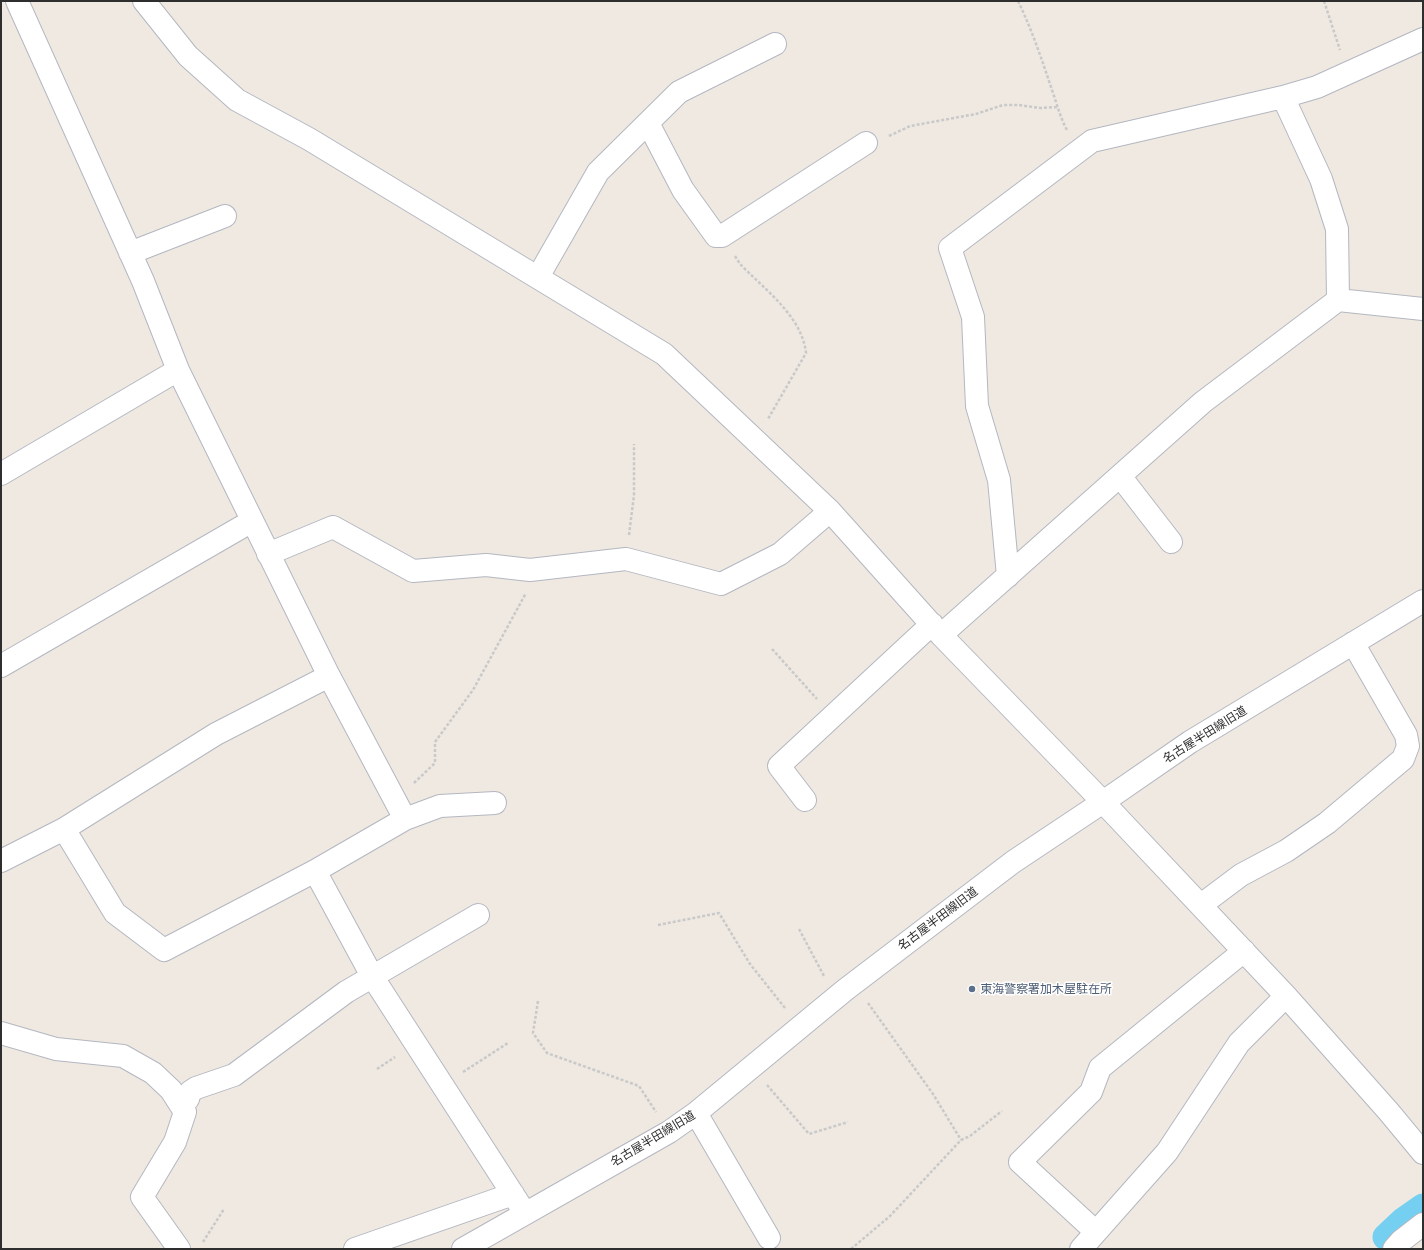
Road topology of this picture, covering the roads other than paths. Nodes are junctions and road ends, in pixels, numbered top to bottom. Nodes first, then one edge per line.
1 (17, 1) edge
2 (144, 1) edge
3 (1423, 39) edge
4 (775, 44) dead end
5 (1283, 97) junction
6 (648, 123) junction
7 (866, 143) road end
8 (225, 216) dead end
9 (130, 253) junction
10 (538, 277) junction
11 (1338, 300) junction
12 (1423, 309) edge
13 (178, 370) junction
14 (1, 474) edge
15 (1120, 476) junction
16 (830, 511) junction
17 (252, 522) junction
18 (1171, 542) dead end
19 (268, 554) junction
20 (1008, 576) junction
21 (1423, 601) edge
22 (937, 630) junction
23 (1353, 643) junction
24 (1, 666) edge
25 (328, 676) junction
26 (805, 800) dead end
27 (1103, 802) junction
28 (494, 803) dead end
29 (404, 820) junction
30 (64, 829) junction
31 (1, 861) edge
32 (315, 871) junction
33 (1201, 905) junction
34 (478, 915) dead end
35 (1244, 951) junction
36 (372, 976) junction
37 (1286, 996) junction
38 (1, 1033) edge
39 (180, 1104) junction
40 (696, 1113) junction
41 (1423, 1153) edge
42 (513, 1194) junction
43 (525, 1213) junction
44 (1423, 1224) edge
45 (1096, 1232) junction
46 (769, 1238) dead end
47 (179, 1249) edge
48 (355, 1249) edge
49 (463, 1249) edge
50 (1081, 1249) edge
51 (1394, 1249) edge

1 - 9 street
2 - 10 street
3 - 5 street
4 - 6 street
5 - 11 street
5 - 20 street
6 - 7 street
6 - 10 street
8 - 9 street
9 - 13 street
10 - 16 street
11 - 12 street
11 - 15 street
13 - 14 street
13 - 17 street
15 - 18 street
15 - 20 street
16 - 19 street
16 - 22 street
17 - 19 street
17 - 24 street
19 - 25 street
20 - 22 street
21 - 23 street, 名古屋半田線旧道
22 - 26 street
22 - 27 street
23 - 27 street, 名古屋半田線旧道
23 - 33 street
25 - 29 street
25 - 30 street
27 - 33 street
27 - 40 street, 名古屋半田線旧道
28 - 29 street
29 - 32 street
30 - 31 street
30 - 32 street
32 - 36 street
33 - 35 street
34 - 36 street
35 - 37 street
35 - 45 street
36 - 39 street
36 - 42 street
37 - 41 street
37 - 45 street
38 - 39 street
39 - 47 street
40 - 43 street, 名古屋半田線旧道
40 - 46 street
42 - 43 street
42 - 48 street
43 - 49 street, 名古屋半田線旧道
44 - 51 street
45 - 50 street

